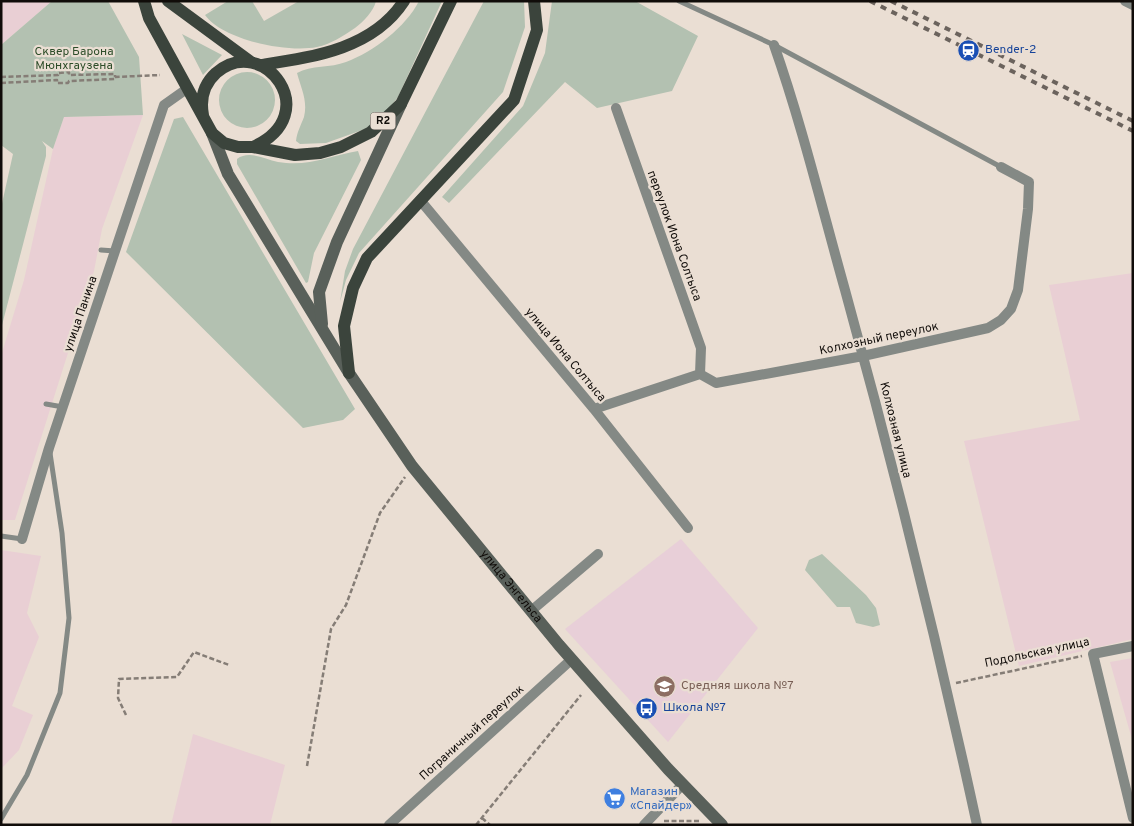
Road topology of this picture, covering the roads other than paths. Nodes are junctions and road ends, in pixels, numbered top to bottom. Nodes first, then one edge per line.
1 (144, 1) edge
2 (168, 1) edge
3 (404, 1) edge
4 (451, 1) edge
5 (534, 1) edge
6 (679, 1) edge
7 (1125, 1) edge
8 (1133, 5) edge
9 (774, 45) junction
10 (256, 64) junction
11 (188, 88) junction
12 (401, 104) junction
13 (616, 108) dead end
14 (204, 121) junction
15 (212, 133) junction
16 (253, 147) junction
17 (1001, 167) joint
18 (420, 200) junction
19 (101, 250) dead end
20 (115, 251) junction
21 (323, 329) junction
22 (863, 356) junction
23 (349, 373) junction
24 (700, 374) junction
25 (46, 404) dead end
26 (62, 407) junction
27 (594, 409) junction
28 (49, 448) junction
29 (688, 528) dead end
30 (1, 536) edge
31 (22, 539) joint
32 (598, 554) dead end
33 (532, 611) junction
34 (1133, 646) edge
35 (572, 659) junction
36 (682, 785) junction
37 (1133, 818) edge
38 (1, 819) edge
39 (646, 823) edge
40 (721, 824) edge
41 (389, 825) edge
42 (977, 825) edge

1 - 11 main road, R2
2 - 10 main road
3 - 10 main road
4 - 12 main road, R2
5 - 18 main road
6 - 9 lane
7 - 8 street
9 - 17 lane
9 - 22 street, Колхозная улица
10 - 14 main road
10 - 16 main road
11 - 14 main road, R2
11 - 20 street, улица Панина
12 - 16 main road, R2
12 - 21 street
13 - 24 street, переулок Иона Солтыса
14 - 15 main road, R2
15 - 16 main road, R2
15 - 21 street, улица Энгельса
17 - 22 street, Колхозный переулок
18 - 23 main road
18 - 27 street, улица Иона Солтыса
19 - 20 lane
20 - 26 street, улица Панина
21 - 23 street, улица Энгельса
22 - 24 street, Колхозный переулок
22 - 42 street, Колхозная улица
23 - 33 street, улица Энгельса
24 - 27 street
25 - 26 lane
26 - 28 street, улица Панина
27 - 29 street, улица Иона Солтыса
28 - 31 street, улица Панина
28 - 38 lane
30 - 31 lane, улица Панина
32 - 33 street
33 - 35 street, улица Энгельса
34 - 37 street, Подольская улица
35 - 36 street, улица Энгельса
35 - 41 street, Пограничный переулок
36 - 39 street
36 - 40 street, улица Энгельса

